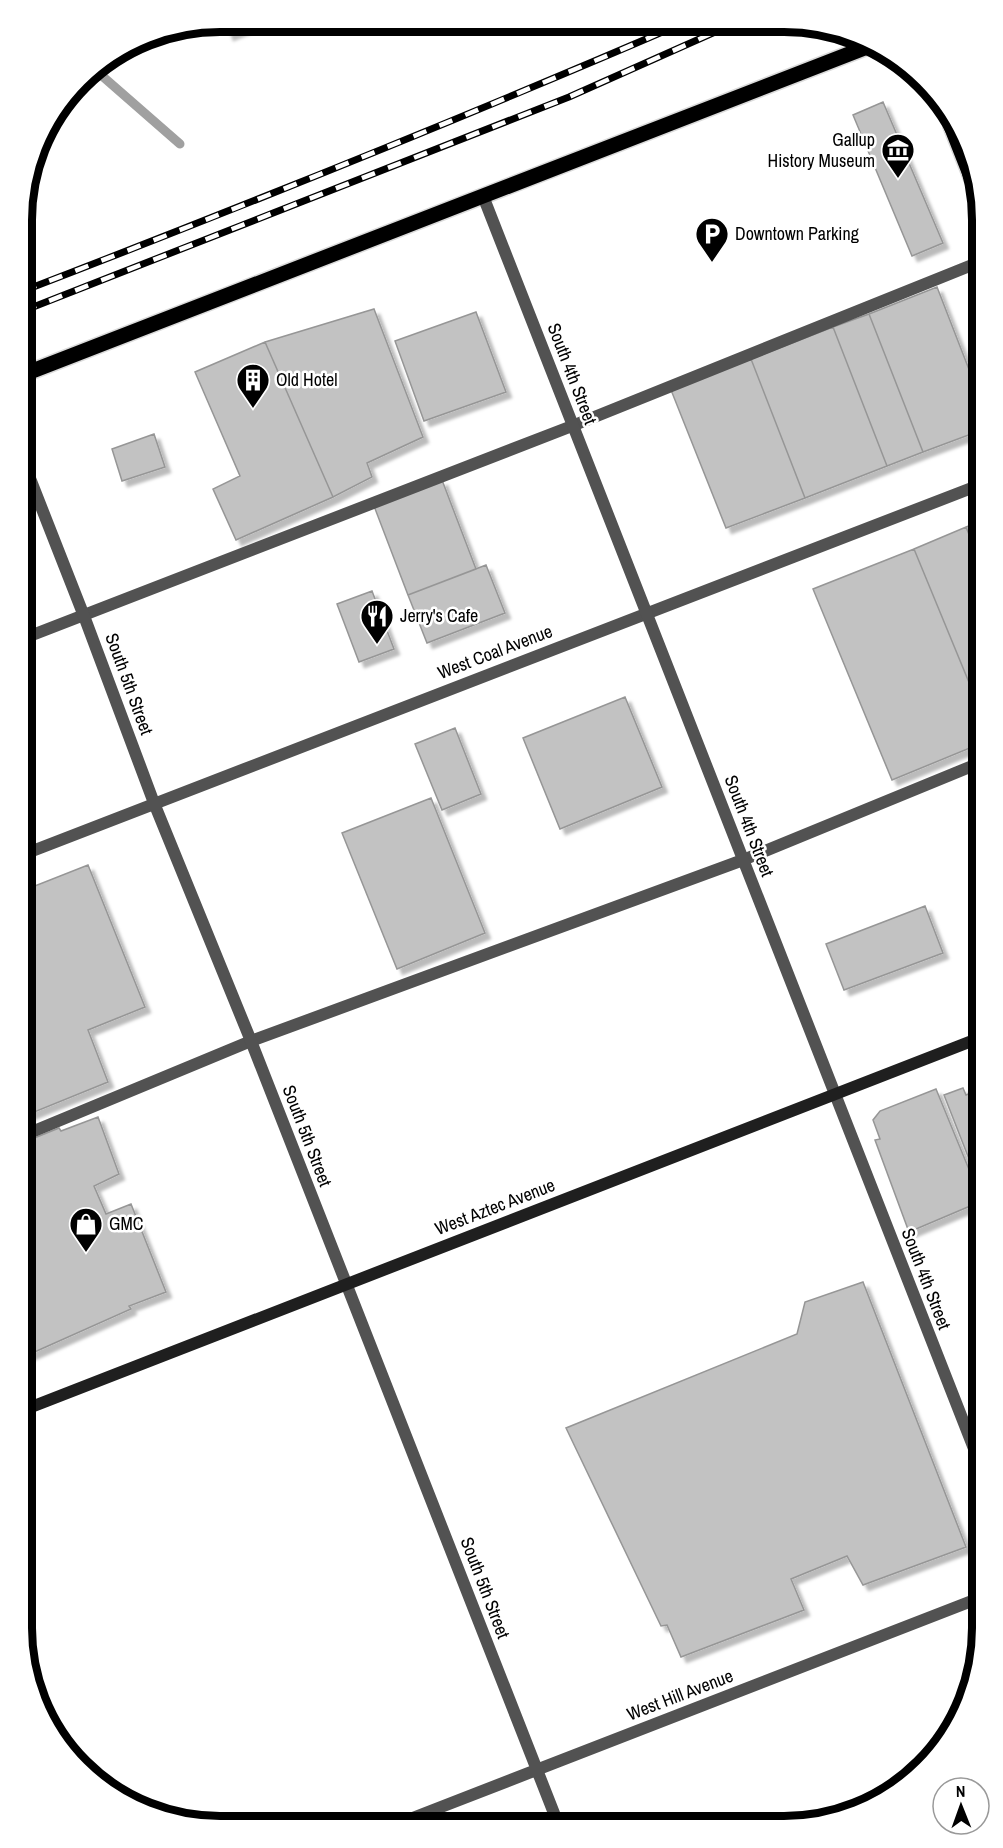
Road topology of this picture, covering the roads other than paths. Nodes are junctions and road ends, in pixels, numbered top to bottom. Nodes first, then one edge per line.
1 (862, 49) edge
2 (483, 196) junction
3 (972, 265) edge
4 (31, 372) edge
5 (572, 426) junction
6 (31, 481) edge
7 (972, 488) edge
8 (646, 613) junction
9 (84, 616) junction
10 (31, 636) edge
11 (972, 766) edge
12 (154, 803) junction
13 (31, 851) edge
14 (743, 860) junction
15 (251, 1041) junction
16 (971, 1041) edge
17 (835, 1095) junction
18 (31, 1132) edge
19 (346, 1285) junction
20 (31, 1407) edge
21 (971, 1441) edge
22 (971, 1601) edge
23 (537, 1770) junction
24 (418, 1816) edge
25 (555, 1816) edge

1 - 2 main road
2 - 4 main road
2 - 5 street, South 4th Street
3 - 5 street
5 - 8 street, South 4th Street
5 - 9 street
6 - 9 street, South 5th Street
7 - 8 street, West Coal Avenue
8 - 12 street, West Coal Avenue
8 - 14 street, South 4th Street
9 - 10 street
9 - 12 street, South 5th Street
11 - 14 street
12 - 13 street, West Coal Avenue
12 - 15 street, South 5th Street
14 - 15 street
14 - 17 street, South 4th Street
15 - 18 street
15 - 19 street, South 5th Street
16 - 17 main road, West Aztec Avenue
17 - 19 main road, West Aztec Avenue
17 - 21 street, South 4th Street
19 - 20 main road, West Aztec Avenue
19 - 23 street, South 5th Street
22 - 23 street, West Hill Avenue
23 - 24 street, West Hill Avenue
23 - 25 street, South 5th Street

